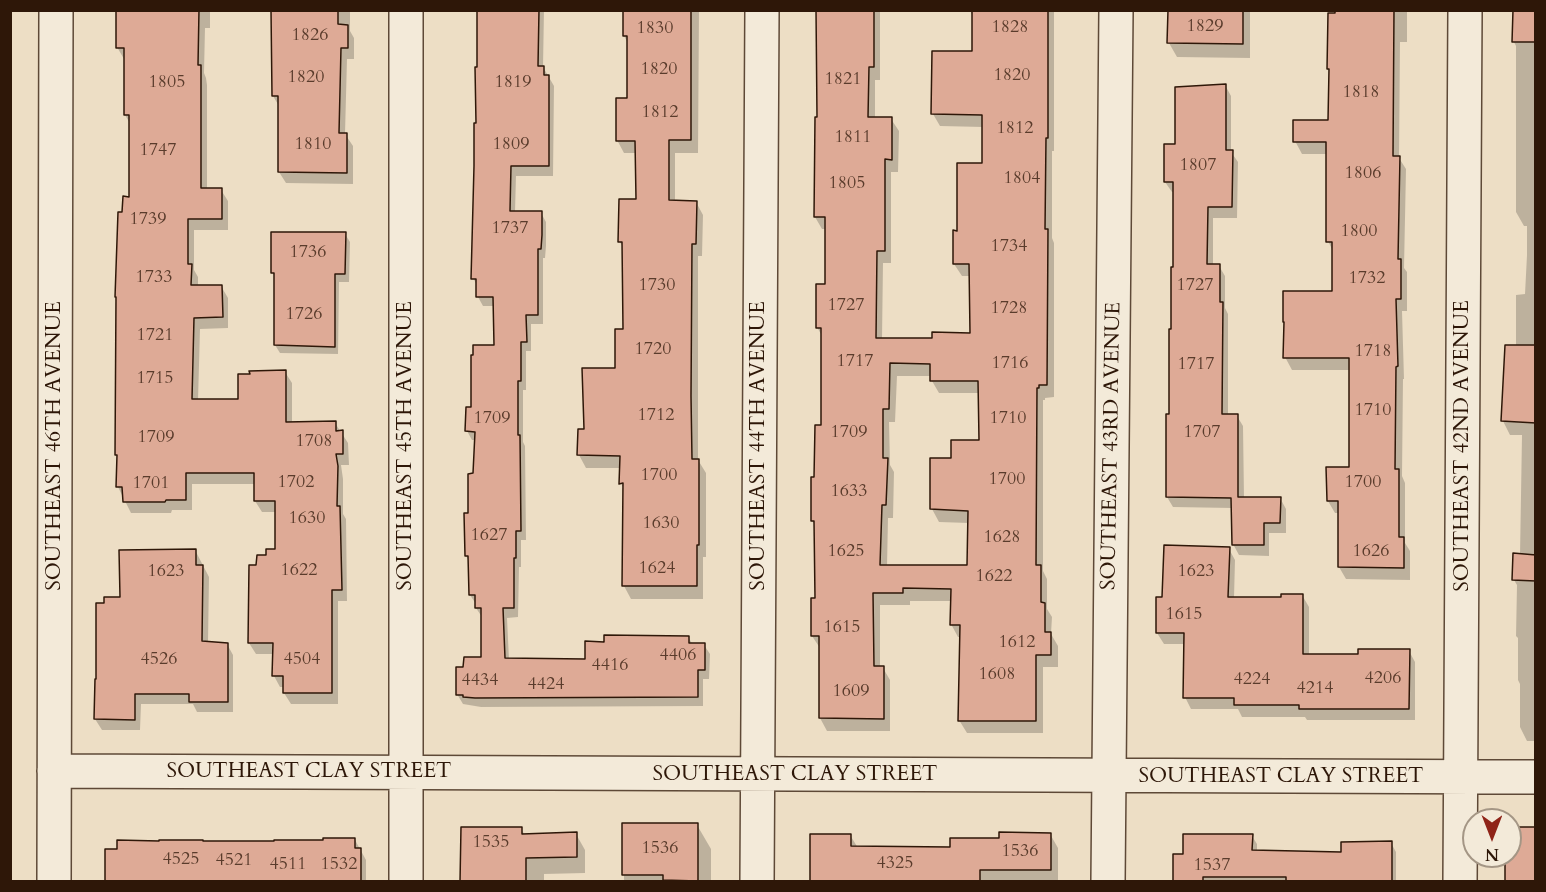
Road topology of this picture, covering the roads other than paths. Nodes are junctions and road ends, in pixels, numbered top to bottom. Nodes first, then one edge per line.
1 (56, 10) edge
2 (406, 10) edge
3 (762, 10) edge
4 (1116, 10) edge
5 (1465, 10) edge
6 (54, 771) junction
7 (406, 772) junction
8 (757, 774) junction
9 (1109, 776) junction
10 (1461, 777) junction
11 (1536, 777) edge
12 (54, 882) edge
13 (406, 882) edge
14 (757, 882) edge
15 (1108, 882) edge
16 (1460, 882) edge

1 - 6 street, SOUTHEAST 46TH AVENUE
2 - 7 street, SOUTHEAST 45TH AVENUE
3 - 8 street, SOUTHEAST 44TH AVENUE
4 - 9 street, SOUTHEAST 43RD AVENUE
5 - 10 street, SOUTHEAST 42ND AVENUE
6 - 7 street, SOUTHEAST CLAY STREET
6 - 12 street, SOUTHEAST 46TH AVENUE
7 - 8 street, SOUTHEAST CLAY STREET
7 - 13 street, SOUTHEAST 45TH AVENUE
8 - 9 street, SOUTHEAST CLAY STREET
8 - 14 street, SOUTHEAST 44TH AVENUE
9 - 10 street, SOUTHEAST CLAY STREET
9 - 15 street, SOUTHEAST 43RD AVENUE
10 - 11 street, SOUTHEAST CLAY STREET
10 - 16 street, SOUTHEAST 42ND AVENUE

